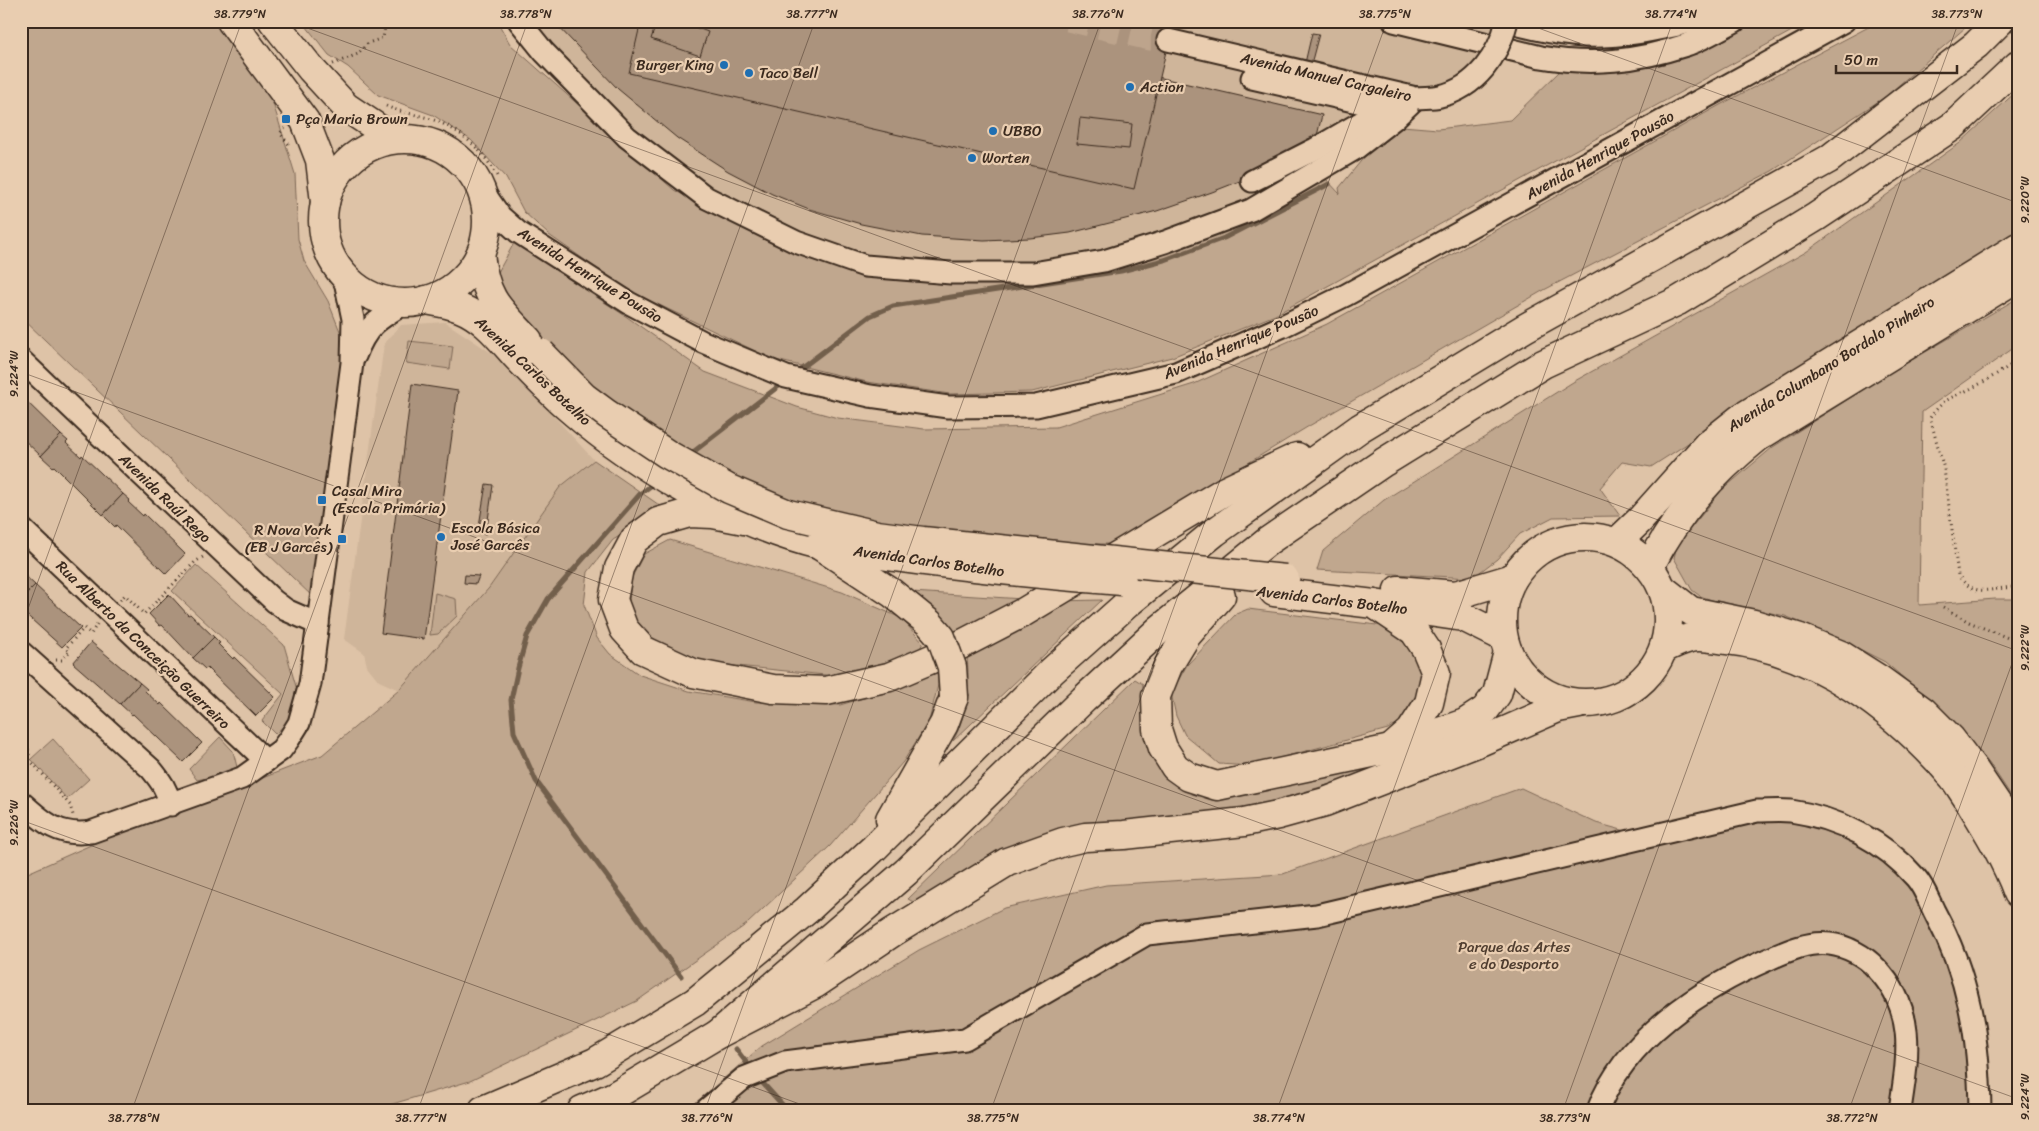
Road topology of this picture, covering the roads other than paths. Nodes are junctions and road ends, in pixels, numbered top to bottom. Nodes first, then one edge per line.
1 (231, 21) edge
2 (273, 21) edge
3 (519, 21) edge
4 (1394, 21) edge
5 (1696, 21) edge
6 (1734, 21) edge
7 (1844, 21) edge
8 (2000, 21) edge
9 (1510, 22) edge
10 (1168, 40) tunnel mouth
11 (2018, 65) edge
12 (1252, 78) dead end
13 (1407, 101) junction
14 (394, 139) junction
15 (1252, 181) dead end
16 (480, 187) junction
17 (325, 202) junction
18 (2018, 247) edge
19 (480, 255) junction
20 (344, 276) junction
21 (2018, 277) edge
22 (416, 302) junction
23 (532, 358) junction
24 (21, 360) edge
25 (352, 363) junction
26 (1360, 428) junction
27 (744, 520) junction
28 (21, 528) edge
29 (1268, 541) junction
30 (1617, 542) junction
31 (819, 545) junction
32 (1650, 566) junction
33 (1513, 578) junction
34 (1280, 586) junction
35 (1664, 590) junction
36 (1374, 604) junction
37 (318, 624) junction
38 (1506, 644) junction
39 (1665, 648) junction
40 (21, 652) edge
41 (1580, 704) junction
42 (1391, 748) junction
43 (266, 761) junction
44 (21, 802) edge
45 (171, 805) junction
46 (2018, 836) edge
47 (874, 848) junction
48 (2018, 893) edge
49 (718, 1034) junction
50 (712, 1108) edge
51 (483, 1110) edge
52 (582, 1110) edge
53 (1598, 1110) edge
54 (1900, 1110) edge
55 (1980, 1110) edge

1 - 17 main road
2 - 14 main road
3 - 13 street
4 - 6 street
5 - 9 street
7 - 16 street, Avenida Henrique Pousão
8 - 26 main road
9 - 13 street, Avenida Manuel Cargaleiro, bridge
10 - 13 street, Avenida Manuel Cargaleiro
11 - 29 main road
12 - 13 street
13 - 15 street
14 - 16 main road
14 - 17 main road
16 - 19 main road
17 - 20 main road
18 - 30 main road, Avenida Columbano Bordalo Pinheiro
19 - 22 main road
19 - 23 main road, Avenida Carlos Botelho
20 - 22 main road
20 - 25 street
21 - 32 main road, Avenida Columbano Bordalo Pinheiro
22 - 23 main road, Avenida Carlos Botelho
22 - 25 street
23 - 27 main road, Avenida Carlos Botelho
23 - 34 main road, Avenida Carlos Botelho, bridge
24 - 37 street, Avenida Raúl Rego
25 - 37 street
26 - 27 main road
26 - 47 main road
27 - 31 main road, Avenida Carlos Botelho
28 - 43 street, Rua Alberto da Conceição Guerreiro
29 - 42 main road
29 - 49 main road
30 - 32 main road
30 - 33 main road
31 - 34 main road, Avenida Carlos Botelho, bridge
31 - 47 main road, bridge
32 - 35 main road
33 - 34 main road, Avenida Carlos Botelho
33 - 38 main road
34 - 36 main road, Avenida Carlos Botelho
35 - 39 main road
35 - 46 main road
36 - 38 main road, Avenida Carlos Botelho
36 - 42 main road
37 - 43 street
38 - 41 main road
38 - 42 main road
39 - 41 main road
39 - 48 main road
40 - 45 street
41 - 49 main road
43 - 45 street
44 - 45 street
47 - 51 main road
49 - 52 main road
50 - 55 street
53 - 54 street

